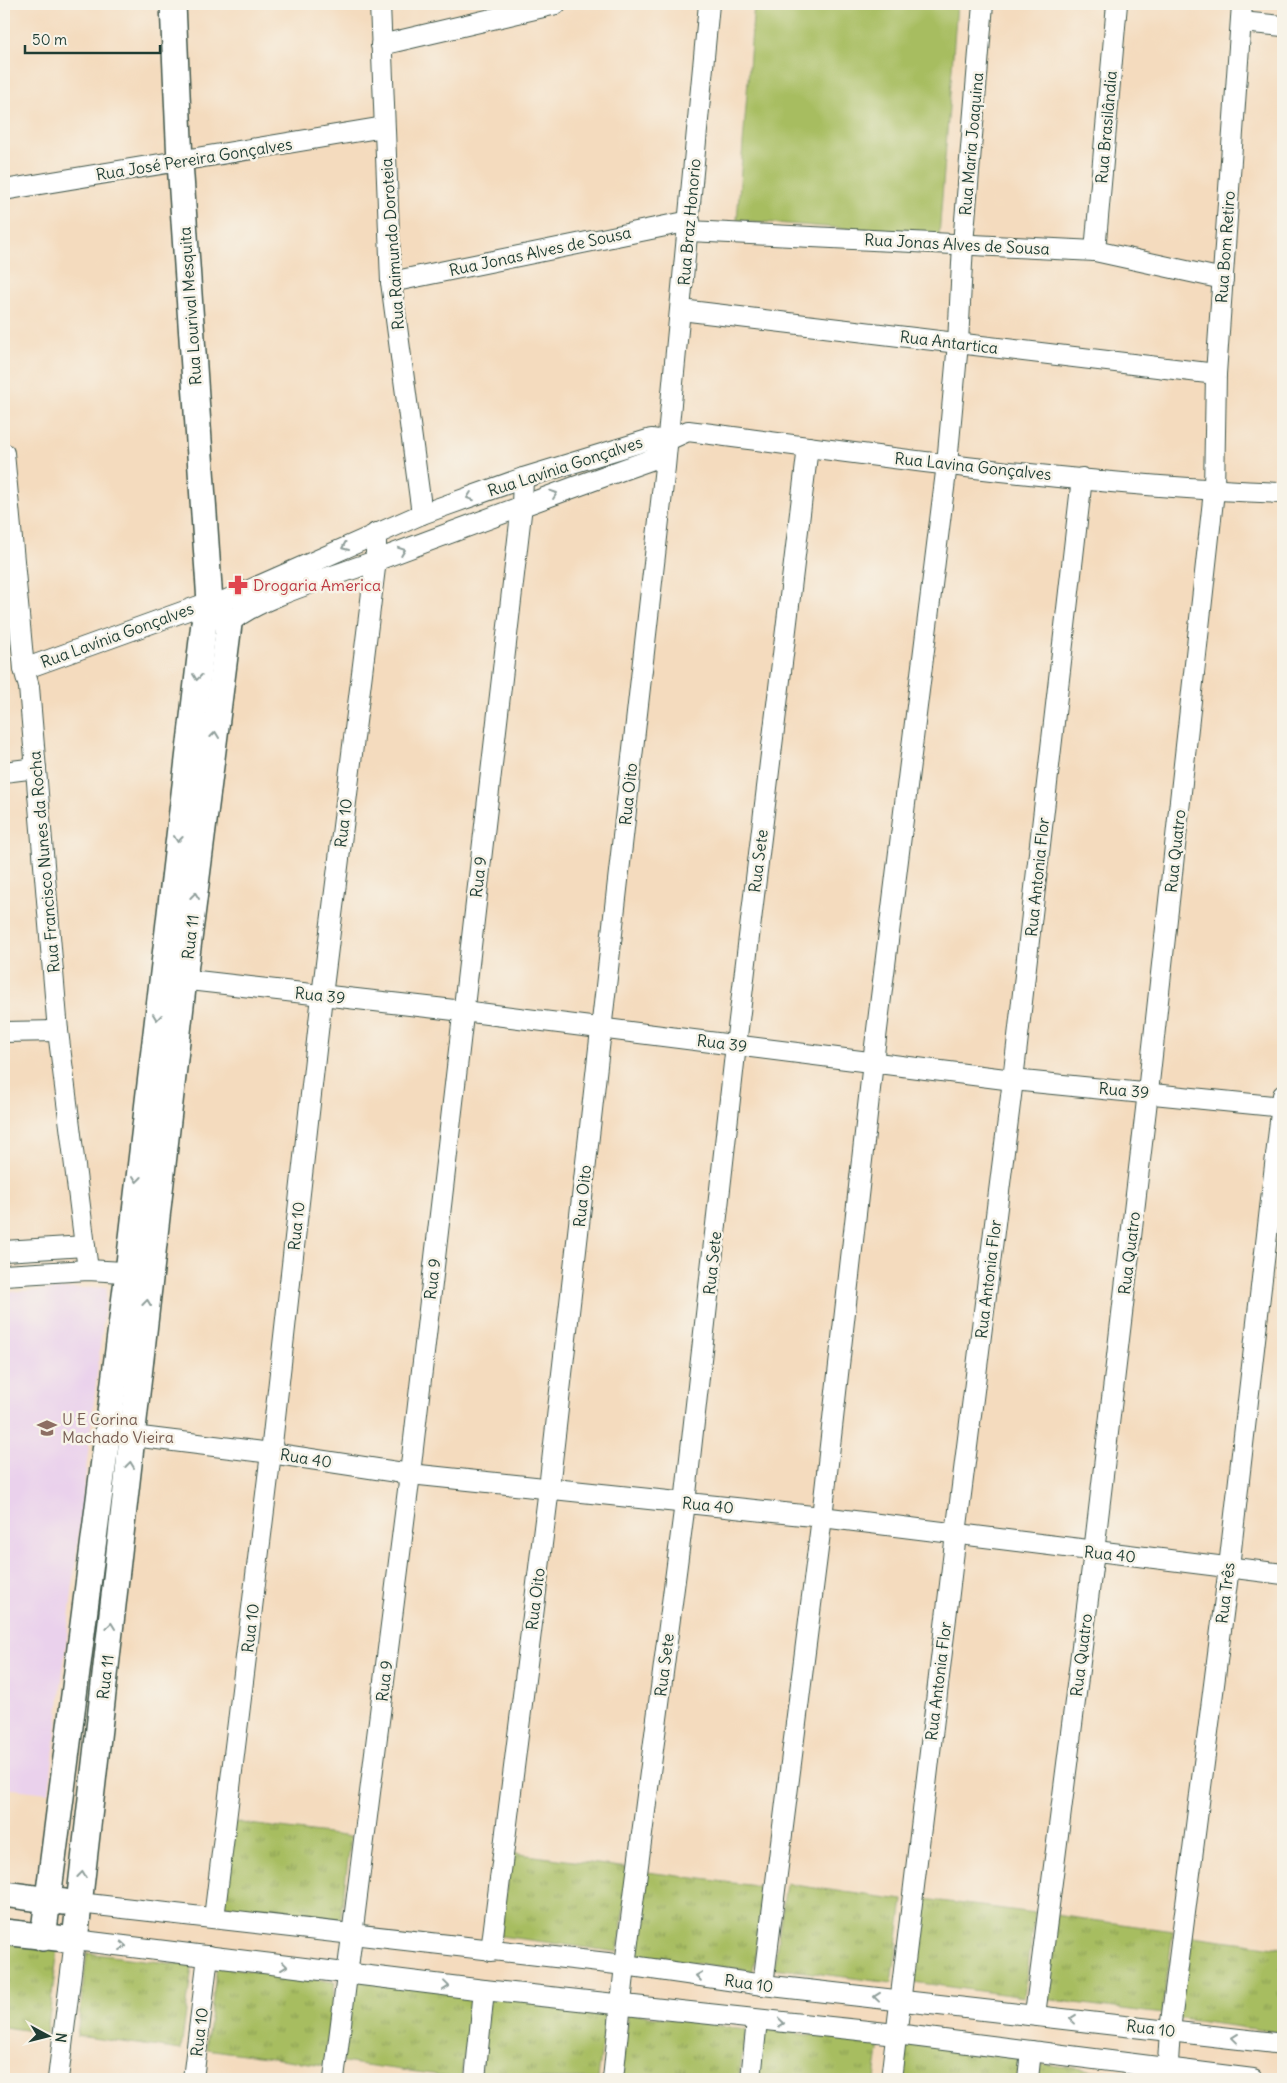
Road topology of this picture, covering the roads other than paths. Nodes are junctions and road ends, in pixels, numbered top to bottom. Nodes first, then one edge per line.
1 (173, 4) edge
2 (380, 4) edge
3 (556, 4) edge
4 (709, 4) edge
5 (982, 4) edge
6 (1118, 4) edge
7 (1241, 13) edge
8 (1283, 26) edge
9 (381, 45) junction
10 (384, 127) junction
11 (180, 162) junction
12 (4, 190) edge
13 (689, 226) junction
14 (964, 244) junction
15 (1095, 251) junction
16 (1223, 279) junction
17 (391, 282) junction
18 (681, 310) junction
19 (958, 343) junction
20 (1216, 374) junction
21 (666, 441) junction
22 (808, 447) junction
23 (4, 453) edge
24 (947, 464) junction
25 (523, 478) junction
26 (1082, 478) junction
27 (1214, 491) junction
28 (1283, 493) edge
29 (522, 505) junction
30 (422, 514) junction
31 (376, 533) junction
32 (376, 560) junction
33 (214, 616) junction
34 (24, 669) junction
35 (36, 768) junction
36 (4, 772) edge
37 (173, 978) junction
38 (322, 996) junction
39 (463, 1011) junction
40 (601, 1028) junction
41 (58, 1031) junction
42 (4, 1032) edge
43 (736, 1045) junction
44 (873, 1062) junction
45 (1013, 1080) junction
46 (1148, 1092) junction
47 (1283, 1103) edge
48 (85, 1246) junction
49 (4, 1251) edge
50 (88, 1270) junction
51 (139, 1273) junction
52 (4, 1275) edge
53 (133, 1436) junction
54 (271, 1453) junction
55 (410, 1474) junction
56 (549, 1488) junction
57 (685, 1503) junction
58 (822, 1517) junction
59 (956, 1534) junction
60 (1094, 1552) junction
61 (1229, 1567) junction
62 (1283, 1574) edge
63 (4, 1894) edge
64 (48, 1901) junction
65 (79, 1904) junction
66 (214, 1918) junction
67 (4, 1932) edge
68 (352, 1935) junction
69 (43, 1938) junction
70 (75, 1940) junction
71 (491, 1951) junction
72 (208, 1956) junction
73 (625, 1965) junction
74 (346, 1974) junction
75 (763, 1985) junction
76 (484, 1990) junction
77 (900, 2000) junction
78 (621, 2005) junction
79 (1035, 2015) junction
80 (757, 2020) junction
81 (1170, 2030) junction
82 (896, 2034) junction
83 (1283, 2044) edge
84 (1031, 2051) junction
85 (1168, 2074) edge
86 (58, 2079) edge
87 (193, 2079) edge
88 (334, 2079) edge
89 (475, 2079) edge
90 (613, 2079) edge
91 (751, 2079) edge
92 (891, 2079) edge
93 (1028, 2079) edge
94 (1253, 2079) edge

1 - 11 main road, Rua Lourival Mesquita
2 - 9 street, Rua Raimundo Doroteia
3 - 9 street
4 - 13 street, Rua Braz Honorio
5 - 14 street, Rua Maria Joaquina
6 - 15 street, Rua Brasilândia
7 - 8 street
7 - 16 street, Rua Bom Retiro
9 - 10 street, Rua Raimundo Doroteia
10 - 11 street, Rua José Pereira Gonçalves
10 - 17 street, Rua Raimundo Doroteia
11 - 12 street, Rua José Pereira Gonçalves
11 - 33 main road, Rua Lourival Mesquita
13 - 14 street, Rua Jonas Alves de Sousa
13 - 17 street, Rua Jonas Alves de Sousa
13 - 18 street, Rua Braz Honorio
14 - 15 street, Rua Jonas Alves de Sousa
14 - 19 street, Rua Maria Joaquina
15 - 16 street, Rua Jonas Alves de Sousa
16 - 20 street, Rua Bom Retiro
17 - 30 street, Rua Raimundo Doroteia
18 - 19 street, Rua Antartica
18 - 21 street, Rua Braz Honorio
19 - 20 street, Rua Antartica
19 - 24 street, Rua Maria Joaquina
20 - 27 street, Rua Bom Retiro
21 - 22 street, Rua Lavina Gonçalves
21 - 25 street, Rua Lavínia Gonçalves
29 -> 21 street, Rua Lavínia Gonçalves
21 - 40 street, Rua Oito
22 - 24 street, Rua Lavina Gonçalves
22 - 43 street, Rua Sete
23 - 34 street, Rua Francisco Nunes da Rocha
24 - 26 street, Rua Lavina Gonçalves
24 - 44 street, Rua Maria Joaquina
25 - 29 street, Rua 9
25 -> 30 street, Rua Lavínia Gonçalves
26 - 27 street, Rua Lavina Gonçalves
26 - 45 street, Rua Antonia Flor
27 - 28 street, Rua Lavina Gonçalves
27 - 46 street, Rua Quatro
32 -> 29 street, Rua Lavínia Gonçalves
29 - 39 street, Rua 9
30 - 31 street, Rua Lavínia Gonçalves
31 - 32 street, Rua 10
31 -> 33 street, Rua Lavínia Gonçalves
32 - 33 street, Rua Lavínia Gonçalves
32 - 38 street, Rua 10
33 - 34 street, Rua Lavínia Gonçalves
33 - 37 main road, Rua 11
34 - 35 street, Rua Francisco Nunes da Rocha
35 - 36 street
35 - 41 street, Rua Francisco Nunes da Rocha
37 - 38 street, Rua 39
37 - 51 main road, Rua 11
38 - 39 street, Rua 39
38 - 54 street, Rua 10
39 - 40 street, Rua 39
39 - 55 street, Rua 9
40 - 43 street, Rua 39
40 - 56 street, Rua Oito
41 - 42 street
41 - 48 street, Rua Francisco Nunes da Rocha
43 - 44 street, Rua 39
43 - 57 street, Rua Sete
44 - 45 street, Rua 39
44 - 58 street, Rua Maria Joaquina
45 - 46 street, Rua 39
45 - 59 street, Rua Antonia Flor
46 - 47 street, Rua 39
46 - 60 street, Rua Quatro
47 - 61 street, Rua Três
48 - 49 street
48 - 50 street, Rua Francisco Nunes da Rocha
50 - 51 street
50 - 52 street
53 -> 51 main road, Rua 11
51 - 64 main road, Rua 11
53 - 54 street, Rua 40
65 -> 53 main road, Rua 11
54 - 55 street, Rua 40
54 - 66 street, Rua 10
55 - 56 street, Rua 40
55 - 68 street, Rua 9
56 - 57 street, Rua 40
56 - 71 street, Rua Oito
57 - 58 street, Rua 40
57 - 73 street, Rua Sete
58 - 59 street, Rua 40
58 - 75 street, Rua Maria Joaquina
59 - 60 street, Rua 40
59 - 77 street, Rua Antonia Flor
60 - 61 street, Rua 40
60 - 79 street, Rua Quatro
61 - 62 street, Rua 40
61 - 81 street, Rua Três
63 - 64 main road, Rua 10
64 - 65 main road, Rua 10
64 - 69 main road, Rua 11
65 - 66 street, Rua 10
65 - 70 main road, Rua 11
66 - 68 street, Rua 10
67 - 69 main road
68 - 71 street, Rua 10
68 - 74 street, Rua 9
69 - 70 main road
70 -> 72 street
70 - 86 street, Rua 11
71 - 73 street, Rua 10
72 -> 74 street
72 - 87 street, Rua 10
75 -> 73 street, Rua 10
73 - 78 street, Rua Sete
74 -> 76 street
74 - 88 street, Rua 9
77 -> 75 street, Rua 10
76 - 78 street
76 - 89 street
77 - 79 street, Rua 10
77 - 82 street, Rua Antonia Flor
78 - 80 street
78 - 90 street, Rua Sete
81 -> 79 street, Rua 10
80 -> 82 street
80 - 91 street
83 -> 81 street, Rua 10
81 - 85 street, Rua Três
82 - 84 street
82 - 92 street, Rua Antonia Flor
84 - 85 street
84 - 93 street
85 - 94 street

